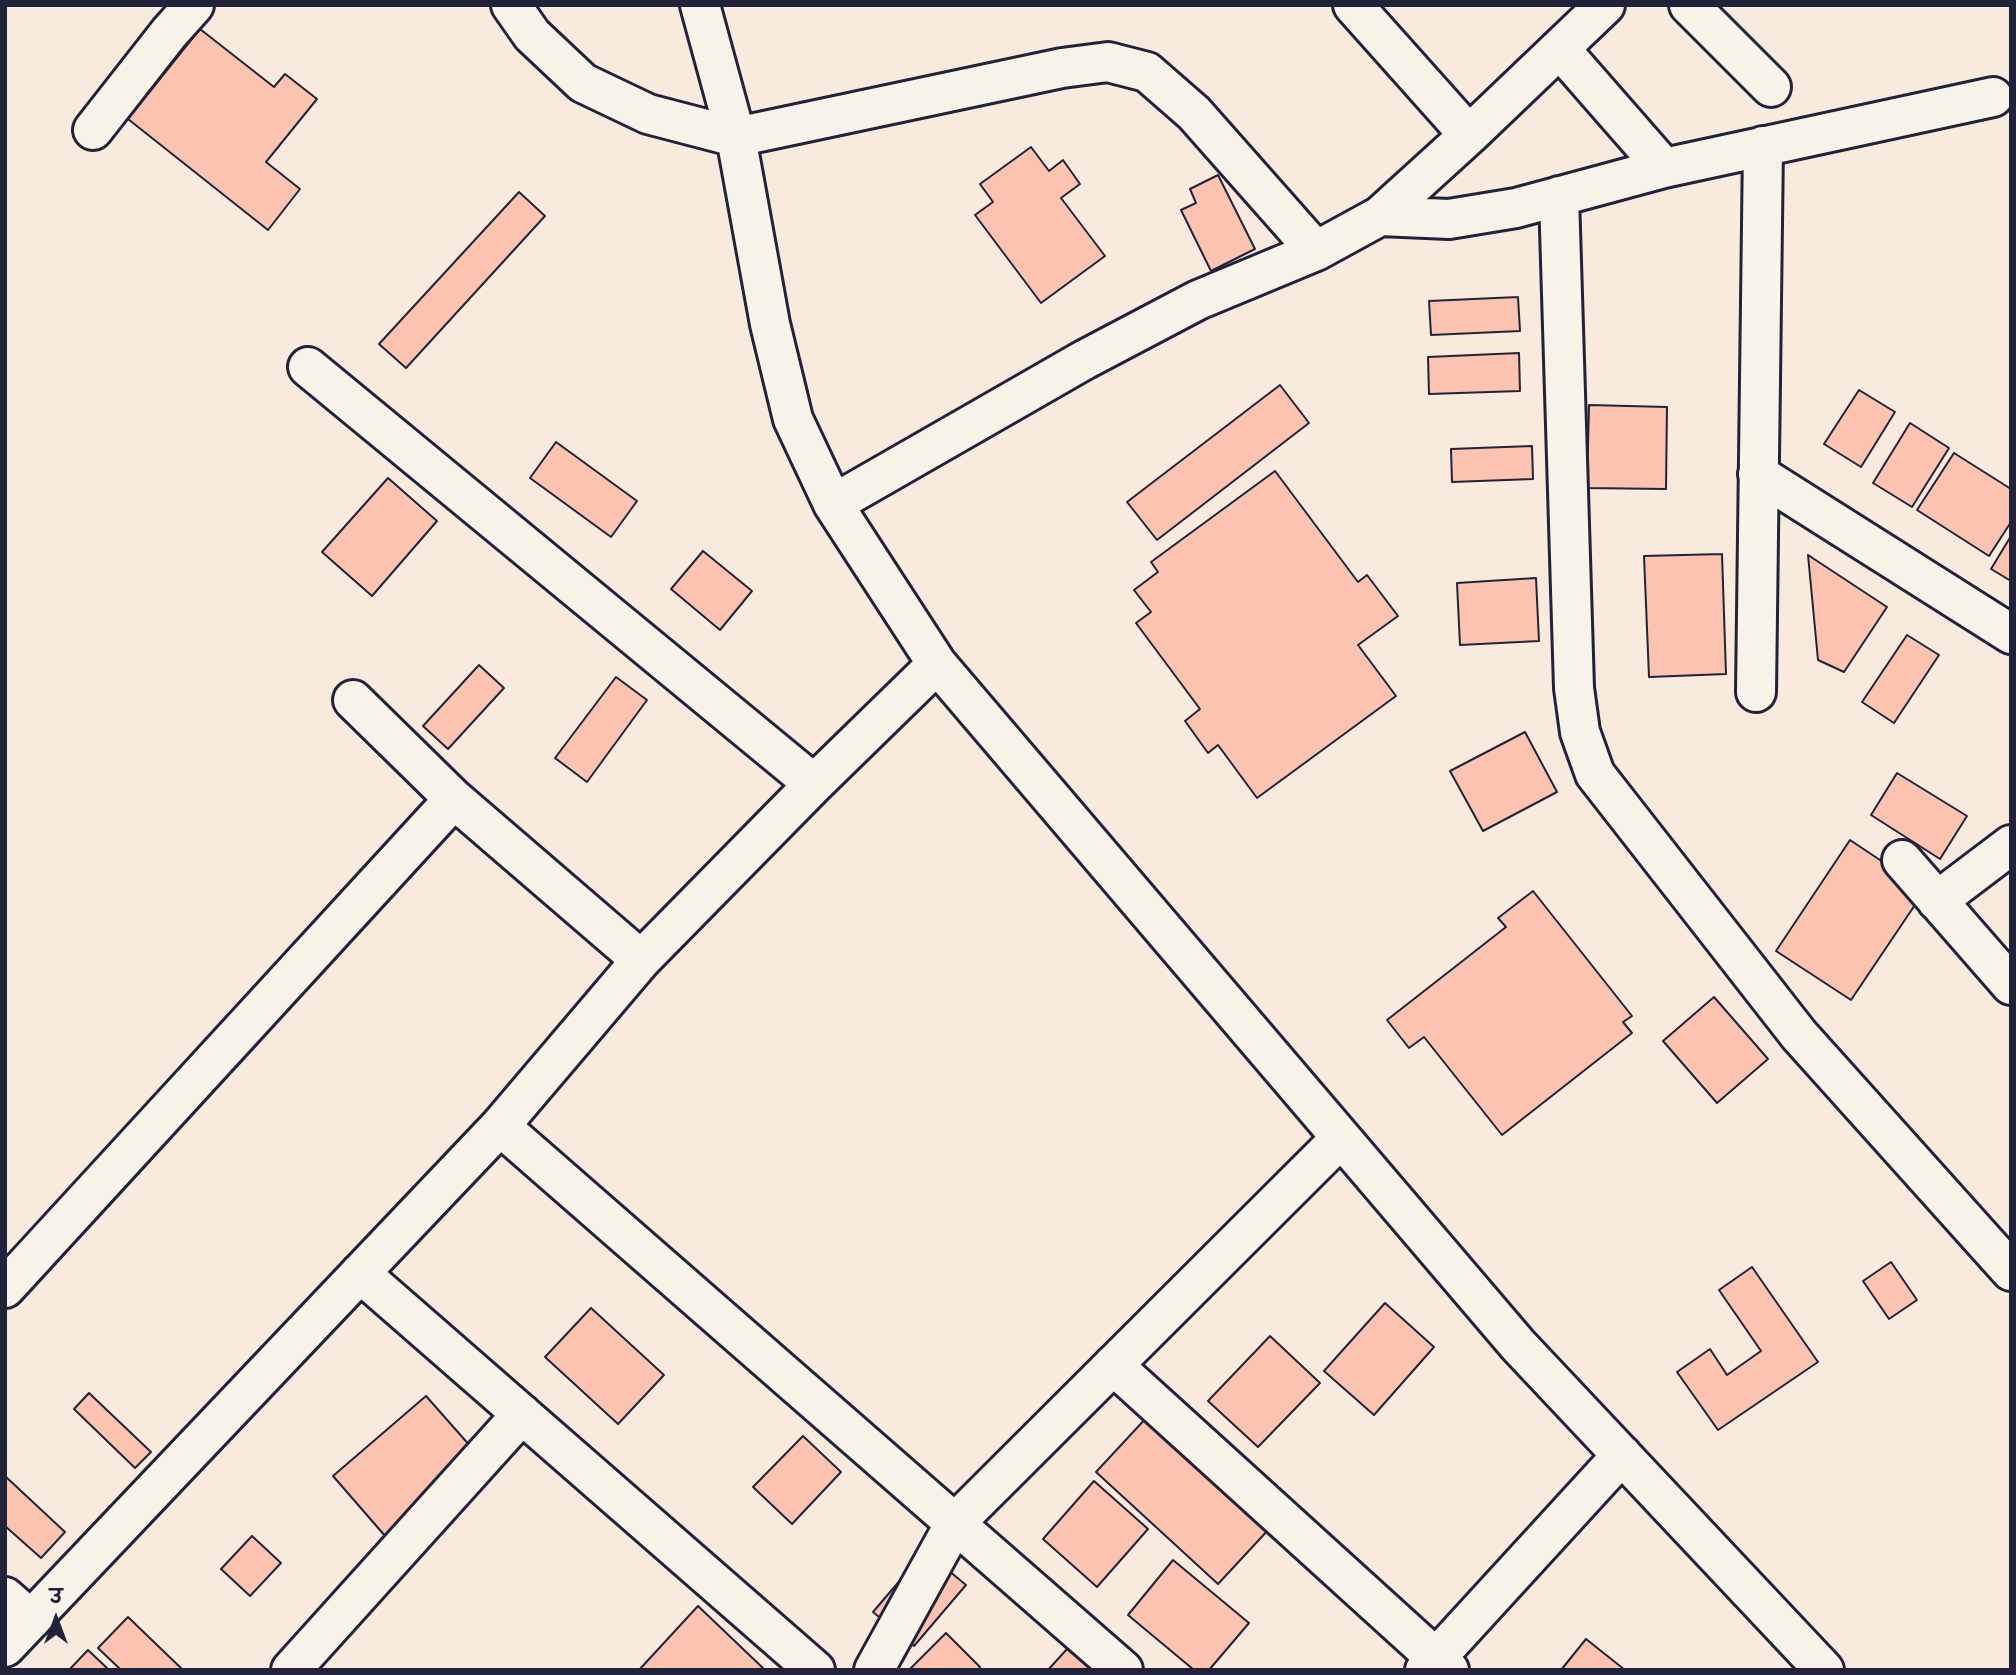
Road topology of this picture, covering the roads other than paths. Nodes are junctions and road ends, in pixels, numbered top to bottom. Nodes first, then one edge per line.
1 (194, 5) edge
2 (511, 5) edge
3 (700, 5) edge
4 (1353, 5) edge
5 (1605, 5) edge
6 (1689, 5) edge
7 (1560, 49) junction
8 (1771, 87) dead end
9 (1993, 97) dead end
10 (93, 131) dead end
11 (1469, 135) junction
12 (736, 137) junction
13 (1763, 146) junction
14 (1664, 168) junction
15 (1559, 196) junction
16 (1380, 216) junction
17 (1316, 251) junction
18 (307, 367) dead end
19 (1758, 474) junction
20 (833, 504) junction
21 (2011, 634) edge
22 (937, 664) junction
23 (1756, 691) dead end
24 (353, 700) dead end
25 (814, 784) junction
26 (454, 799) junction
27 (2011, 845) edge
28 (1902, 860) dead end
29 (1937, 901) junction
30 (641, 960) junction
31 (2011, 985) edge
32 (499, 1126) junction
33 (1341, 1138) junction
34 (2011, 1271) edge
35 (360, 1273) junction
36 (5, 1288) edge
37 (1113, 1365) junction
38 (522, 1414) junction
39 (1622, 1455) junction
40 (955, 1523) junction
41 (14, 1622) edge
42 (1437, 1666) edge
43 (291, 1670) edge
44 (815, 1670) edge
45 (874, 1670) edge
46 (1123, 1670) edge
47 (1824, 1670) edge

1 - 10 street
2 - 12 street
3 - 12 street
4 - 11 street
5 - 7 street
6 - 8 street
7 - 11 street
7 - 14 street
9 - 13 street
11 - 16 street
12 - 17 street
12 - 20 street
13 - 14 street
13 - 19 street
14 - 15 street
15 - 16 street
15 - 34 street
16 - 17 street
17 - 20 street
18 - 25 street
19 - 21 street
19 - 23 street
20 - 22 street
22 - 25 street
22 - 33 street
24 - 26 street
25 - 30 street
26 - 30 street
26 - 36 street
27 - 29 street
28 - 29 street
29 - 31 street
30 - 32 street
32 - 35 street
32 - 40 street
33 - 37 street
33 - 39 street
35 - 38 street
35 - 41 street
37 - 40 street
37 - 42 street
38 - 43 street
38 - 44 street
39 - 42 street
39 - 47 street
40 - 45 street
40 - 46 street

